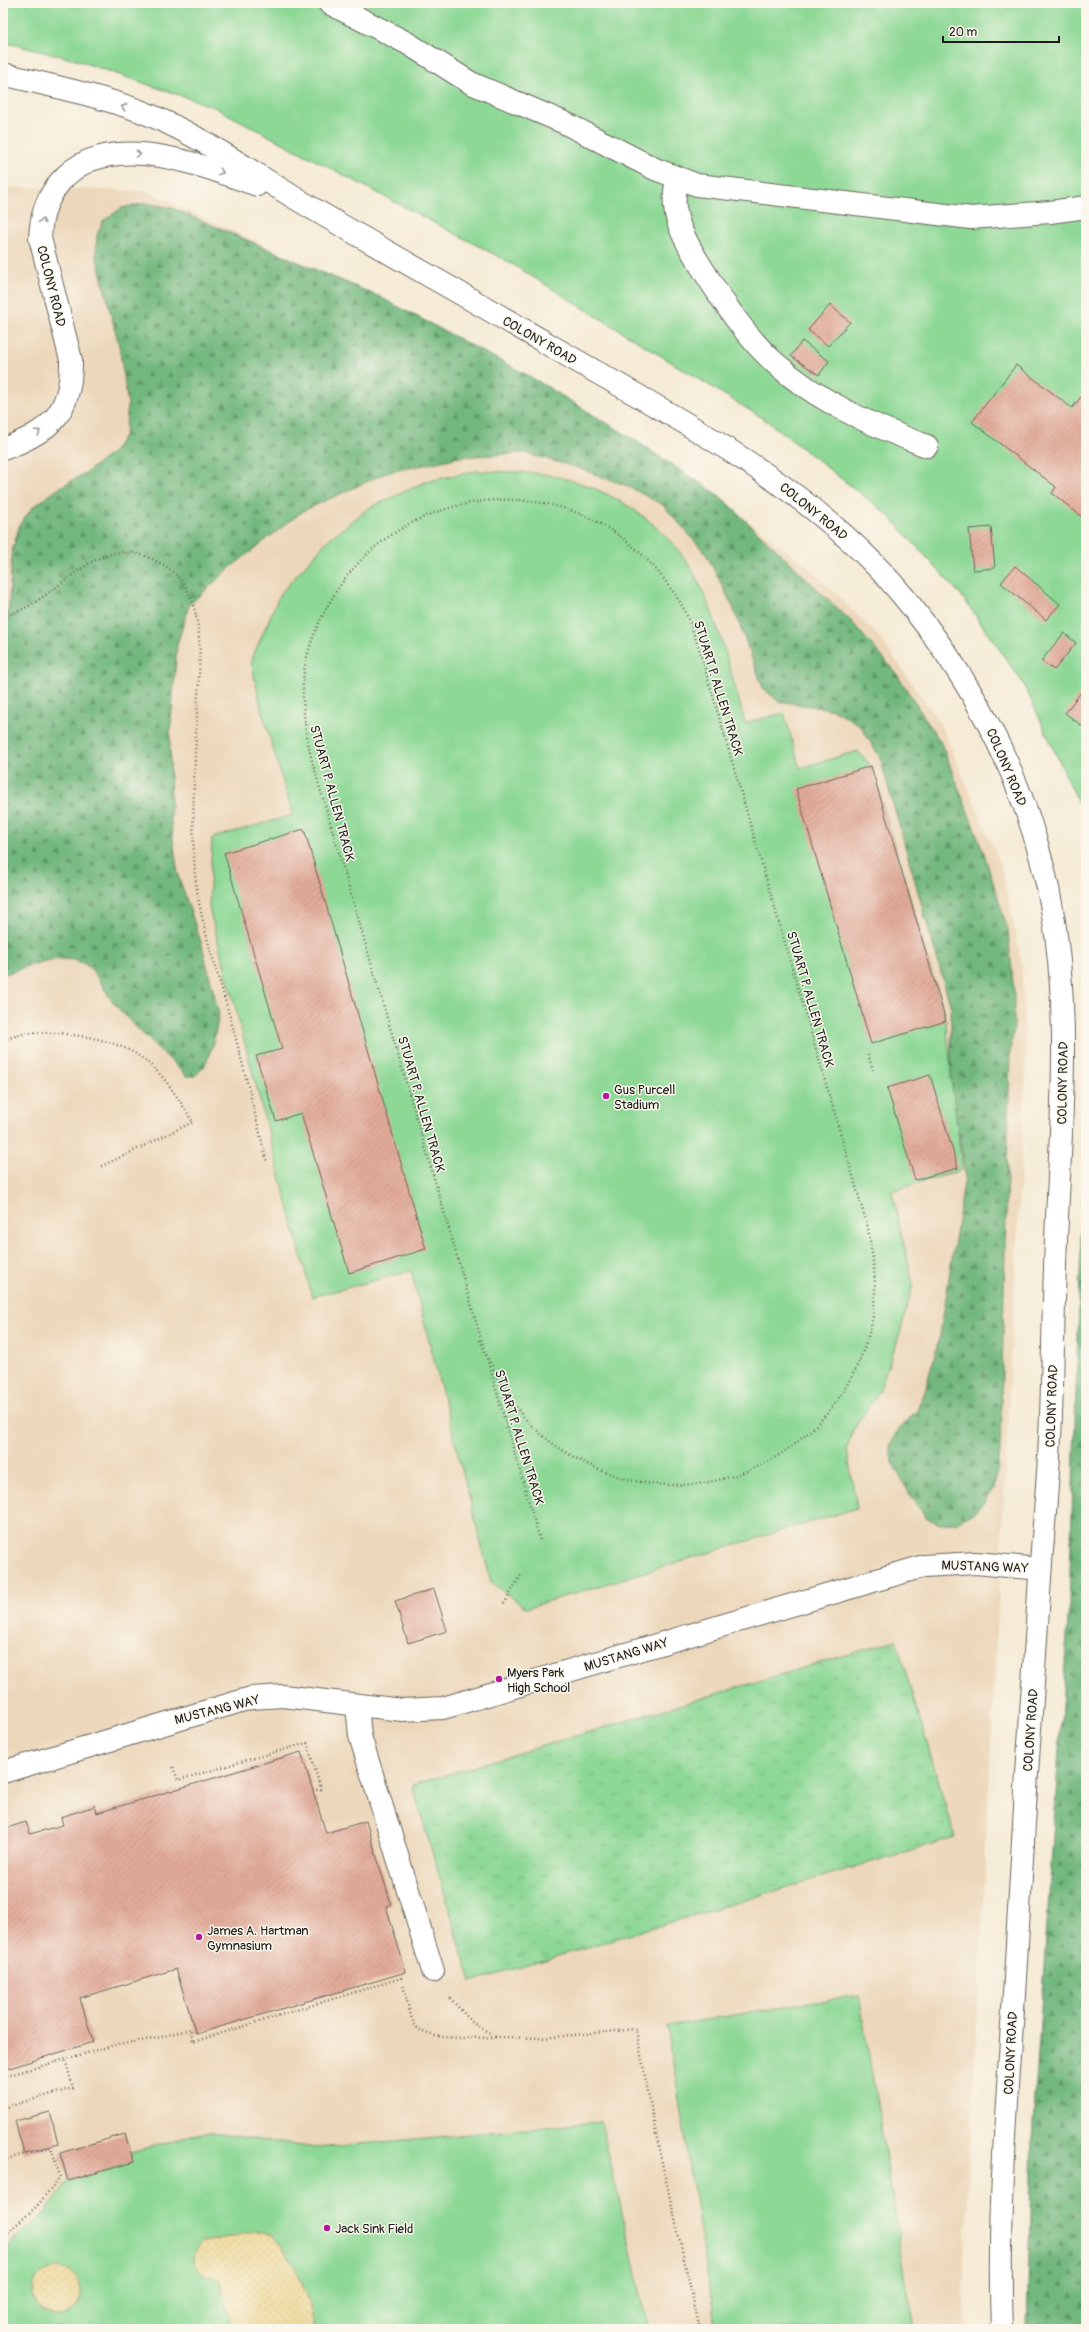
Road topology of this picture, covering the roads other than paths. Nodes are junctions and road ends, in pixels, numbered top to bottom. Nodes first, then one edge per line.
1 (329, 3) edge
2 (3, 74) edge
3 (678, 178) junction
4 (301, 202) junction
5 (1086, 207) edge
6 (928, 446) dead end
7 (3, 448) edge
8 (1040, 1569) junction
9 (357, 1705) junction
10 (3, 1772) edge
11 (433, 1971) road end
12 (1002, 2329) edge

1 - 3 street
4 -> 2 street, COLONY ROAD
3 - 5 street
3 - 6 street
7 -> 4 street, COLONY ROAD
4 - 8 street, COLONY ROAD
8 - 9 street, MUSTANG WAY
8 - 12 street, COLONY ROAD
9 - 10 street, MUSTANG WAY
9 - 11 street

